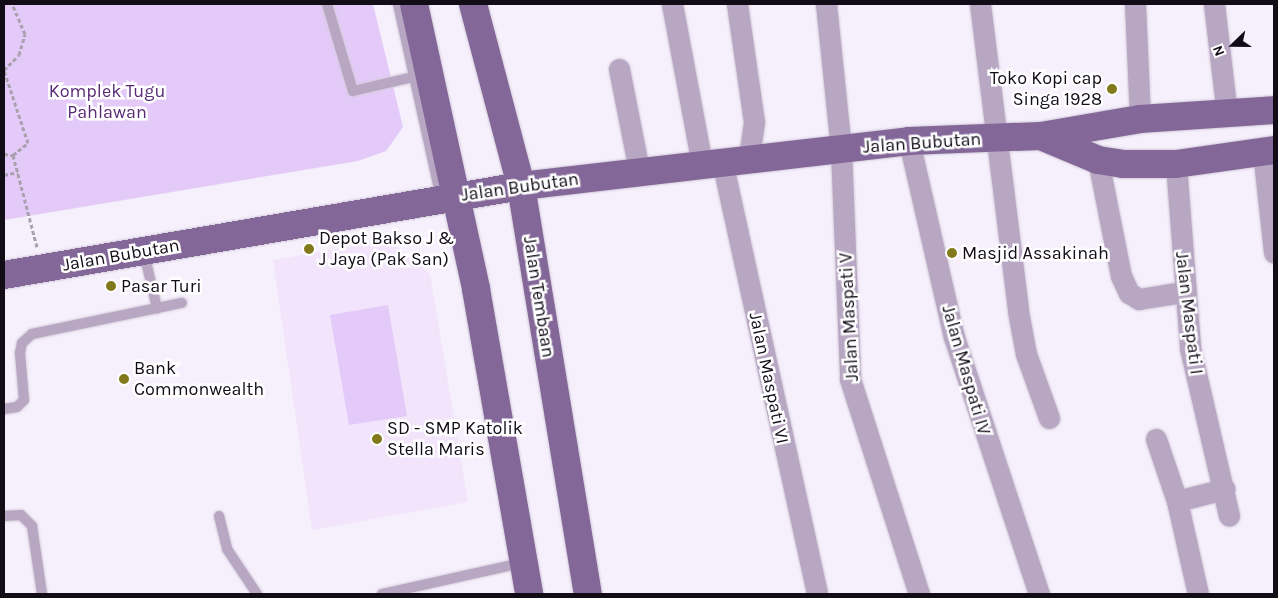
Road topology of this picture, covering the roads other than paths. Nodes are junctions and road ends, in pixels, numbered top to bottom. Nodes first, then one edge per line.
1 (328, 4) edge
2 (398, 4) edge
3 (414, 4) edge
4 (472, 4) edge
5 (672, 4) edge
6 (738, 4) edge
7 (826, 4) edge
8 (980, 4) edge
9 (1135, 4) edge
10 (1214, 4) edge
11 (619, 68) dead end
12 (423, 74) junction
13 (1274, 110) edge
14 (1227, 114) junction
15 (1140, 119) junction
16 (1040, 136) junction
17 (996, 138) junction
18 (909, 141) junction
19 (841, 150) junction
20 (1269, 151) edge
21 (749, 158) junction
22 (1098, 160) junction
23 (712, 163) junction
24 (1176, 164) junction
25 (639, 170) junction
26 (520, 186) junction
27 (449, 197) junction
28 (144, 252) junction
29 (1274, 252) edge
30 (4, 275) edge
31 (1183, 292) junction
32 (182, 303) dead end
33 (157, 308) junction
34 (4, 409) edge
35 (1048, 418) dead end
36 (1156, 439) dead end
37 (1224, 488) junction
38 (1177, 501) junction
39 (4, 516) edge
40 (219, 516) dead end
41 (1229, 516) dead end
42 (523, 563) junction
43 (42, 594) edge
44 (257, 594) edge
45 (382, 594) edge
46 (529, 594) edge
47 (588, 594) edge
48 (817, 594) edge
49 (919, 594) edge
50 (1039, 594) edge
51 (1198, 594) edge

1 - 12 lane
2 - 12 lane
3 - 12 main road
4 - 26 main road, Jalan Tembaan
5 - 23 street, Jalan Maspati VI
6 - 21 street
7 - 19 street, Jalan Maspati V
8 - 17 street
9 - 15 street
10 - 14 street
11 - 25 street
12 - 27 main road
13 - 14 main road, Jalan Bubutan
14 - 15 main road, Jalan Bubutan
15 - 16 main road, Jalan Bubutan
16 - 17 main road, Jalan Bubutan
16 - 22 main road, Jalan Bubutan
17 - 18 main road, Jalan Bubutan
17 - 35 street
18 - 19 main road, Jalan Bubutan
18 - 50 street, Jalan Maspati IV
19 - 21 main road, Jalan Bubutan
19 - 49 street, Jalan Maspati V
20 - 24 main road, Jalan Bubutan
20 - 29 street
21 - 23 main road, Jalan Bubutan
22 - 24 main road, Jalan Bubutan
22 - 31 street
23 - 25 main road, Jalan Bubutan
23 - 48 street, Jalan Maspati VI
24 - 31 street, Jalan Maspati I
25 - 26 main road, Jalan Bubutan
26 - 27 main road, Jalan Bubutan
26 - 47 main road, Jalan Tembaan
27 - 28 main road, Jalan Bubutan
27 - 42 main road
28 - 30 main road, Jalan Bubutan
28 - 33 lane
31 - 37 street, Jalan Maspati I
32 - 33 lane
33 - 34 lane
36 - 38 street
37 - 38 street
37 - 41 street, Jalan Maspati I
38 - 51 street
39 - 43 lane
40 - 44 lane
42 - 45 lane
42 - 46 main road

